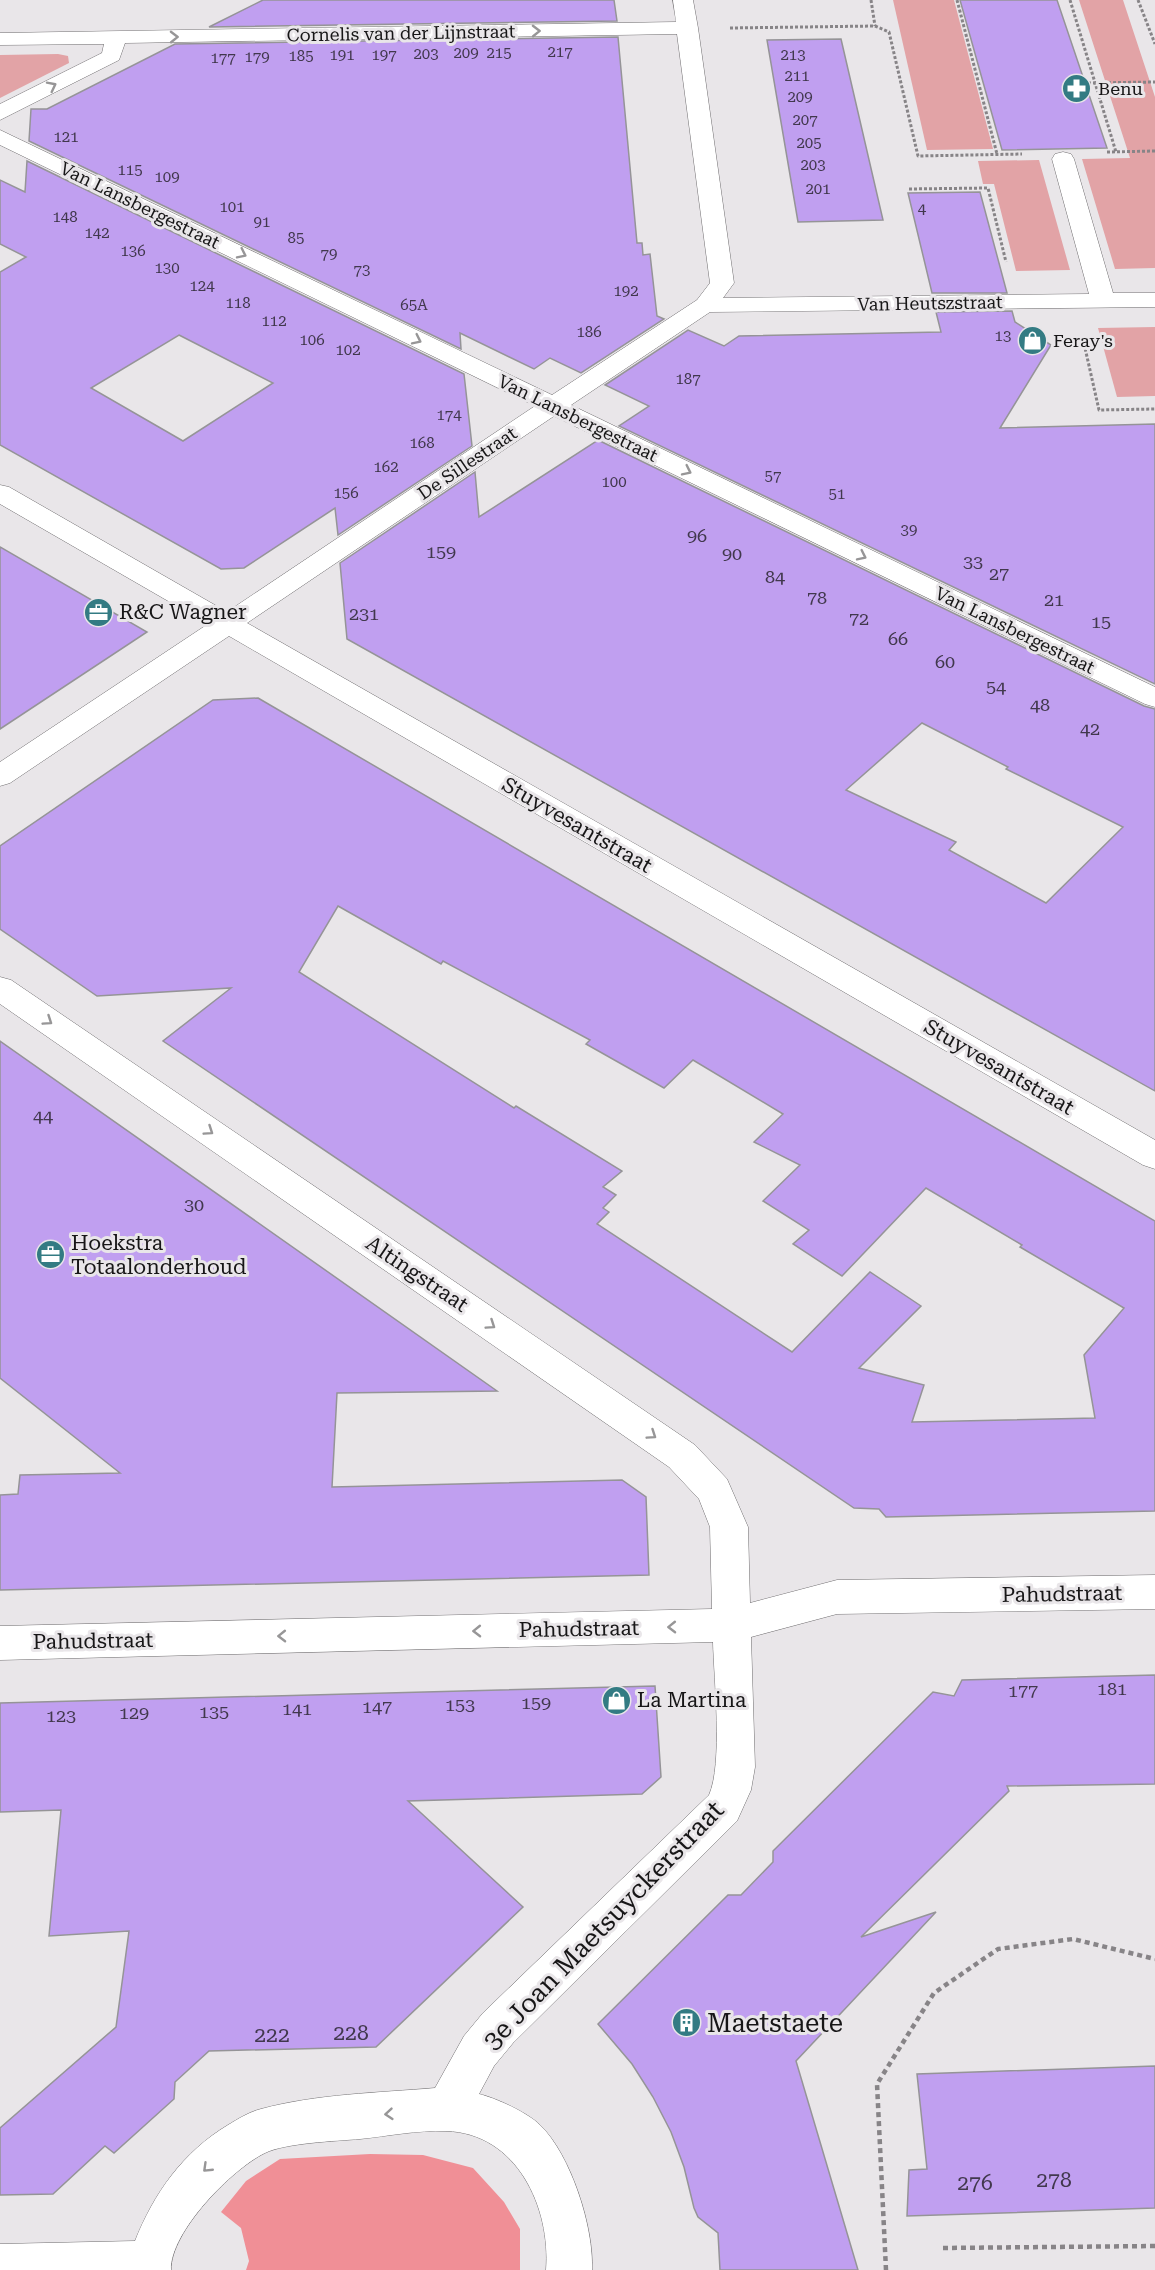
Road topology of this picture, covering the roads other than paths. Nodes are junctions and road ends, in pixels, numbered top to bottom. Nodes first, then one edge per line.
1 (683, 0) edge
2 (688, 28) junction
3 (115, 38) junction
4 (0, 39) edge
5 (0, 113) edge
6 (0, 137) edge
7 (1062, 159) dead end
8 (1155, 300) edge
9 (1103, 301) junction
10 (705, 305) junction
11 (552, 405) junction
12 (0, 493) edge
13 (230, 624) junction
14 (1155, 698) edge
15 (0, 776) edge
16 (0, 988) edge
17 (1155, 1156) edge
18 (1155, 1592) edge
19 (731, 1625) junction
20 (0, 1643) edge
21 (447, 2109) junction
22 (569, 2262) edge
23 (0, 2267) edge
24 (148, 2267) edge

1 - 2 street, De Sillestraat
3 -> 2 street, Cornelis van der Lijnstraat
2 - 10 street, De Sillestraat
3 - 4 street, Cornelis van der Lijnstraat
5 -> 3 street
6 -> 11 street, Van Lansbergestraat
7 - 9 street
8 - 9 street, Van Heutszstraat
9 - 10 street, Van Heutszstraat
10 - 11 street, De Sillestraat
11 - 13 street, De Sillestraat
11 -> 14 street, Van Lansbergestraat
12 - 13 street, Stuyvesantstraat
13 - 15 street, De Sillestraat
13 - 17 street, Stuyvesantstraat
16 -> 19 street, Altingstraat
18 - 19 street, Pahudstraat
19 -> 20 street, Pahudstraat
19 - 21 street, 3e Joan Maetsuyckerstraat
21 - 22 street
21 -> 24 street
23 - 24 street

